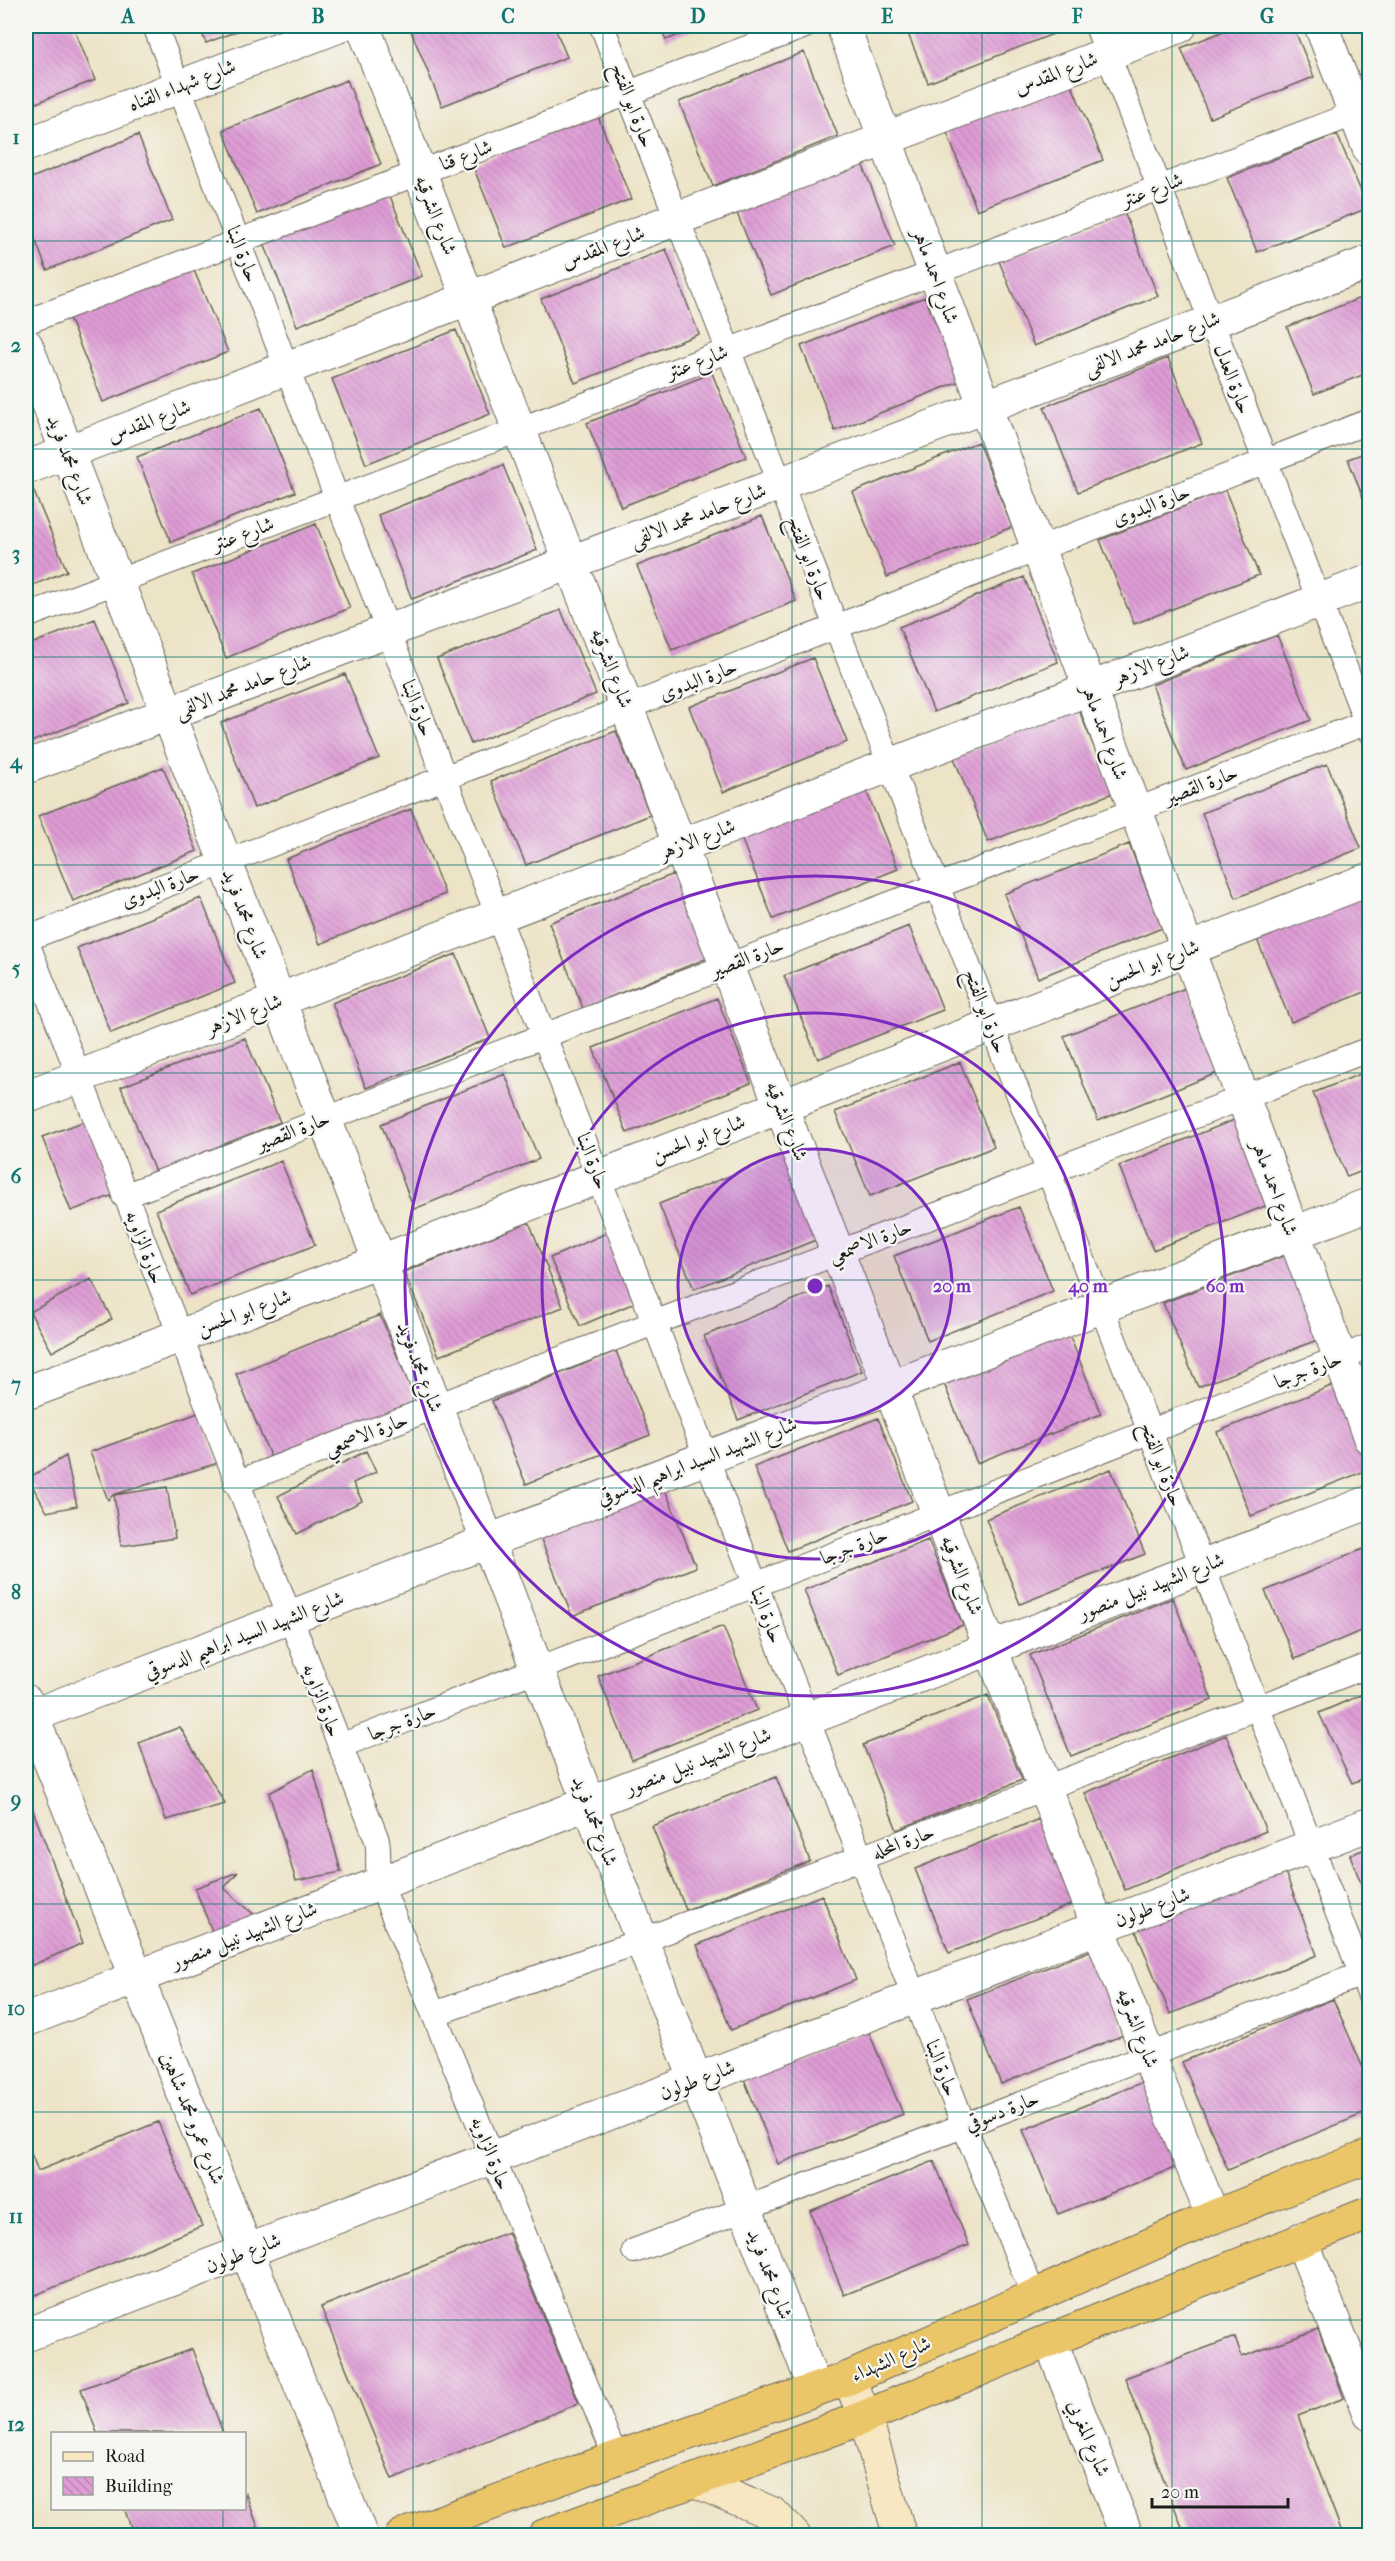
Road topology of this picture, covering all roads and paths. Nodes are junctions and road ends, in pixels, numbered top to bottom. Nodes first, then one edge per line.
1 (154, 26) edge
2 (339, 26) edge
3 (363, 26) edge
4 (602, 26) edge
5 (805, 26) edge
6 (843, 26) edge
7 (1180, 26) edge
8 (1320, 26) edge
9 (1102, 39) edge
10 (178, 87) junction
11 (628, 93) junction
12 (1362, 111) edge
13 (885, 139) junction
14 (26, 145) edge
15 (1370, 151) edge
16 (419, 172) junction
17 (1159, 188) junction
18 (678, 219) junction
19 (238, 242) junction
20 (1370, 262) edge
21 (935, 273) junction
22 (468, 299) junction
23 (1211, 321) junction
24 (26, 322) edge
25 (26, 345) edge
26 (729, 350) junction
27 (287, 368) junction
28 (984, 407) junction
29 (1370, 421) edge
30 (519, 429) junction
31 (67, 453) junction
32 (1265, 462) junction
33 (26, 468) edge
34 (781, 484) junction
35 (336, 499) junction
36 (1037, 549) junction
37 (571, 562) junction
38 (1370, 581) edge
39 (117, 582) junction
40 (1319, 601) junction
41 (26, 616) edge
42 (836, 627) junction
43 (388, 631) junction
44 (1089, 689) junction
45 (627, 708) junction
46 (167, 714) junction
47 (1368, 725) edge
48 (890, 765) junction
49 (26, 767) edge
50 (444, 777) junction
51 (1134, 811) junction
52 (680, 846) junction
53 (225, 862) junction
54 (1370, 879) edge
55 (937, 886) junction
56 (498, 916) junction
57 (26, 939) edge
58 (1186, 950) junction
59 (727, 966) junction
60 (278, 1000) junction
61 (991, 1025) junction
62 (544, 1035) junction
63 (1370, 1049) edge
64 (79, 1077) junction
65 (26, 1098) edge
66 (1241, 1098) junction
67 (781, 1106) junction
68 (325, 1119) junction
69 (1049, 1172) junction
70 (599, 1177) junction
71 (124, 1196) junction
72 (1370, 1204) edge
73 (1292, 1234) junction
74 (838, 1253) junction
75 (379, 1262) junction
76 (1101, 1307) junction
77 (655, 1323) junction
78 (179, 1336) junction
79 (1370, 1346) edge
80 (1338, 1358) junction
81 (890, 1388) junction
82 (26, 1393) edge
83 (435, 1407) junction
84 (1150, 1431) junction
85 (1370, 1438) edge
86 (707, 1458) junction
87 (237, 1483) junction
88 (1370, 1502) edge
89 (938, 1513) junction
90 (487, 1542) junction
91 (1202, 1566) junction
92 (756, 1584) junction
93 (289, 1618) junction
94 (991, 1648) junction
95 (1370, 1665) edge
96 (537, 1669) junction
97 (1257, 1708) junction
98 (28, 1712) edge
99 (807, 1719) junction
100 (340, 1746) junction
101 (1045, 1788) junction
102 (588, 1803) junction
103 (1370, 1824) edge
104 (1311, 1846) junction
105 (861, 1858) junction
106 (380, 1883) junction
107 (1099, 1928) junction
108 (641, 1941) junction
109 (137, 1977) junction
110 (1367, 1981) edge
111 (915, 1997) junction
112 (434, 2014) junction
113 (26, 2020) edge
114 (1148, 2055) junction
115 (696, 2080) junction
116 (964, 2126) junction
117 (1370, 2156) edge
118 (493, 2158) junction
119 (745, 2209) junction
120 (1370, 2213) edge
121 (1213, 2217) junction
122 (1301, 2239) junction
123 (247, 2251) junction
124 (634, 2251) dead end
125 (1034, 2295) junction
126 (26, 2336) edge
127 (1050, 2340) junction
128 (849, 2378) junction
129 (815, 2389) junction
130 (1370, 2413) edge
131 (865, 2417) junction
132 (616, 2458) junction
133 (696, 2481) junction
134 (361, 2535) edge
135 (402, 2535) edge
136 (544, 2535) edge
137 (794, 2535) edge
138 (900, 2535) edge
139 (1127, 2535) edge

1 - 10 lane, حارة البنا
2 - 10 street, شارع شهداء القناه
3 - 16 street, شارع الشرقيه
4 - 11 lane, حارة ابو الفتح
5 - 11 lane, شارع قنا
6 - 13 street, شارع احمد ماهر
7 - 9 street, شارع المقدس
8 - 12 street
9 - 13 street, شارع المقدس
9 - 17 lane, حارة العدل
10 - 14 street, شارع شهداء القناه
10 - 19 lane, حارة البنا
11 - 16 lane, شارع قنا
11 - 18 lane, حارة ابو الفتح
12 - 15 street
12 - 17 lane, شارع عنتر
13 - 18 street, شارع المقدس
13 - 21 street, شارع احمد ماهر
16 - 19 lane, شارع قنا
16 - 22 street, شارع الشرقيه
17 - 21 lane, شارع عنتر
17 - 23 lane, حارة العدل
18 - 22 street, شارع المقدس
18 - 26 lane, حارة ابو الفتح
19 - 24 lane, شارع قنا
19 - 27 lane, حارة البنا
20 - 23 street, شارع حامد محمد الالفى
21 - 26 lane, شارع عنتر
21 - 28 street, شارع احمد ماهر
22 - 27 street, شارع المقدس
22 - 30 street, شارع الشرقيه
23 - 28 street, شارع حامد محمد الالفى
23 - 32 lane, حارة العدل
25 - 31 street, شارع محمد فريد
26 - 30 lane, شارع عنتر
26 - 34 lane, حارة ابو الفتح
27 - 31 street, شارع المقدس
27 - 35 lane, حارة البنا
28 - 34 street, شارع حامد محمد الالفى
28 - 36 street, شارع احمد ماهر
29 - 32 lane, حارة البدوى
30 - 35 lane, شارع عنتر
30 - 37 street, شارع الشرقيه
31 - 33 street, شارع المقدس
31 - 39 street, شارع محمد فريد
32 - 36 lane, حارة البدوى
32 - 40 lane, حارة العدل
34 - 37 street, شارع حامد محمد الالفى
34 - 42 lane, حارة ابو الفتح
35 - 39 lane, شارع عنتر
35 - 43 lane, حارة البنا
36 - 42 lane, حارة البدوى
36 - 44 street, شارع احمد ماهر
37 - 43 street, شارع حامد محمد الالفى
37 - 45 street, شارع الشرقيه
38 - 40 street, شارع الازهر
39 - 41 lane, شارع عنتر
39 - 46 street, شارع محمد فريد
40 - 44 street, شارع الازهر
40 - 47 lane, حارة العدل
42 - 45 lane, حارة البدوى
42 - 48 lane, حارة ابو الفتح
43 - 46 street, شارع حامد محمد الالفى
43 - 50 lane, حارة البنا
44 - 48 street, شارع الازهر
44 - 51 street, شارع احمد ماهر
45 - 50 lane, حارة البدوى
45 - 52 street, شارع الشرقيه
46 - 49 street, شارع حامد محمد الالفى
46 - 53 street, شارع محمد فريد
47 - 51 lane, حارة القصير
48 - 52 street, شارع الازهر
48 - 55 lane, حارة ابو الفتح
50 - 53 lane, حارة البدوى
50 - 56 lane, حارة البنا
51 - 55 lane, حارة القصير
51 - 58 street, شارع احمد ماهر
52 - 56 street, شارع الازهر
52 - 59 street, شارع الشرقيه
53 - 57 lane, حارة البدوى
53 - 60 street, شارع محمد فريد
54 - 58 street, شارع ابو الحسن
55 - 59 lane, حارة القصير
55 - 61 lane, حارة ابو الفتح
56 - 60 street, شارع الازهر
56 - 62 lane, حارة البنا
57 - 64 lane, حارة الزاويه
58 - 61 street, شارع ابو الحسن
58 - 66 street, شارع احمد ماهر
59 - 62 lane, حارة القصير
59 - 67 street, شارع الشرقيه
60 - 64 street, شارع الازهر
60 - 68 street, شارع محمد فريد
61 - 67 street, شارع ابو الحسن
61 - 69 lane, حارة ابو الفتح
62 - 68 lane, حارة القصير
62 - 70 lane, حارة البنا
63 - 66 lane, حارة الاصمعي
64 - 65 street, شارع الازهر
64 - 71 lane, حارة الزاويه
66 - 69 lane, حارة الاصمعي
66 - 73 street, شارع احمد ماهر
67 - 70 street, شارع ابو الحسن
67 - 74 street, شارع الشرقيه
68 - 71 lane, حارة القصير
68 - 75 street, شارع محمد فريد
69 - 74 lane, حارة الاصمعي
69 - 76 lane, حارة ابو الفتح
70 - 75 street, شارع ابو الحسن
70 - 77 lane, حارة البنا
71 - 78 lane, حارة الزاويه
72 - 73 street, شارع الشهيد السيد ابراهيم الدسوقي
73 - 76 street, شارع الشهيد السيد ابراهيم الدسوقي
73 - 80 street, شارع احمد ماهر
74 - 77 lane, حارة الاصمعي
74 - 81 street, شارع الشرقيه
75 - 78 street, شارع ابو الحسن
75 - 83 street, شارع محمد فريد
76 - 81 street, شارع الشهيد السيد ابراهيم الدسوقي
76 - 84 lane, حارة ابو الفتح
77 - 83 lane, حارة الاصمعي
77 - 86 lane, حارة البنا
78 - 82 street, شارع ابو الحسن
78 - 87 lane, حارة الزاويه
79 - 80 lane, حارة جرجا
80 - 84 lane, حارة جرجا
80 - 85 street, شارع احمد ماهر
81 - 86 street, شارع الشهيد السيد ابراهيم الدسوقي
81 - 89 street, شارع الشرقيه
83 - 87 lane, حارة الاصمعي
83 - 90 street, شارع محمد فريد
84 - 89 lane, حارة جرجا
84 - 91 lane, حارة ابو الفتح
86 - 90 street, شارع الشهيد السيد ابراهيم الدسوقي
86 - 92 lane, حارة البنا
87 - 93 lane, حارة الزاويه
88 - 91 street, شارع الشهيد نبيل منصور
89 - 92 lane, حارة جرجا
89 - 94 street, شارع الشرقيه
90 - 93 street, شارع الشهيد السيد ابراهيم الدسوقي
90 - 96 street, شارع محمد فريد
91 - 94 street, شارع الشهيد نبيل منصور
91 - 97 lane, حارة ابو الفتح
92 - 96 lane, حارة جرجا
92 - 99 lane, حارة البنا
93 - 98 street, شارع الشهيد السيد ابراهيم الدسوقي
93 - 100 lane, حارة الزاويه
94 - 99 street, شارع الشهيد نبيل منصور
94 - 101 street, شارع الشرقيه
95 - 97 lane, حارة المحله
96 - 100 lane, حارة جرجا
96 - 102 street, شارع محمد فريد
97 - 101 lane, حارة المحله
97 - 104 lane, حارة ابو الفتح
98 - 109 street, شارع عمرو محمد شاهين
99 - 102 street, شارع الشهيد نبيل منصور
99 - 105 lane, حارة البنا
100 - 106 lane, حارة الزاويه
101 - 105 lane, حارة المحله
101 - 107 street, شارع الشرقيه
102 - 106 street, شارع الشهيد نبيل منصور
102 - 108 street, شارع محمد فريد
103 - 104 street, شارع طولون
104 - 107 street, شارع طولون
104 - 110 lane, حارة ابو الفتح
105 - 108 lane, حارة المحله
105 - 111 lane, حارة البنا
106 - 109 street, شارع الشهيد نبيل منصور
106 - 112 lane, حارة الزاويه
107 - 111 street, شارع طولون
107 - 114 street, شارع الشرقيه
108 - 112 lane, حارة المحله
108 - 115 street, شارع محمد فريد
109 - 113 street, شارع الشهيد نبيل منصور
109 - 123 street, شارع عمرو محمد شاهين
110 - 114 lane, حارة دسوقي
111 - 115 street, شارع طولون
111 - 116 lane, حارة البنا
112 - 118 lane, حارة الزاويه
114 - 116 lane, حارة دسوقي
114 - 121 street, شارع الشرقيه
115 - 118 street, شارع طولون
115 - 119 street, شارع محمد فريد
116 - 119 lane, حارة دسوقي
116 - 125 lane, حارة البنا
117 - 121 highway, شارع الشهداء
118 - 123 street, شارع طولون
118 - 132 lane, حارة الزاويه
119 - 124 lane, حارة دسوقي
119 - 129 street, شارع محمد فريد
120 - 122 highway
121 - 125 highway, شارع الشهداء
122 - 127 highway
122 - 130 street
123 - 126 street, شارع طولون
123 - 134 street, شارع عمرو محمد شاهين
125 - 128 highway, شارع الشهداء
127 - 131 highway
127 - 139 street, شارع المغربي
128 - 129 highway, شارع الشهداء
128 - 131 main road
129 - 132 highway, شارع الشهداء
131 - 133 highway
131 - 138 main road
132 - 135 highway, شارع الشهداء
133 - 136 highway
133 - 137 main road

